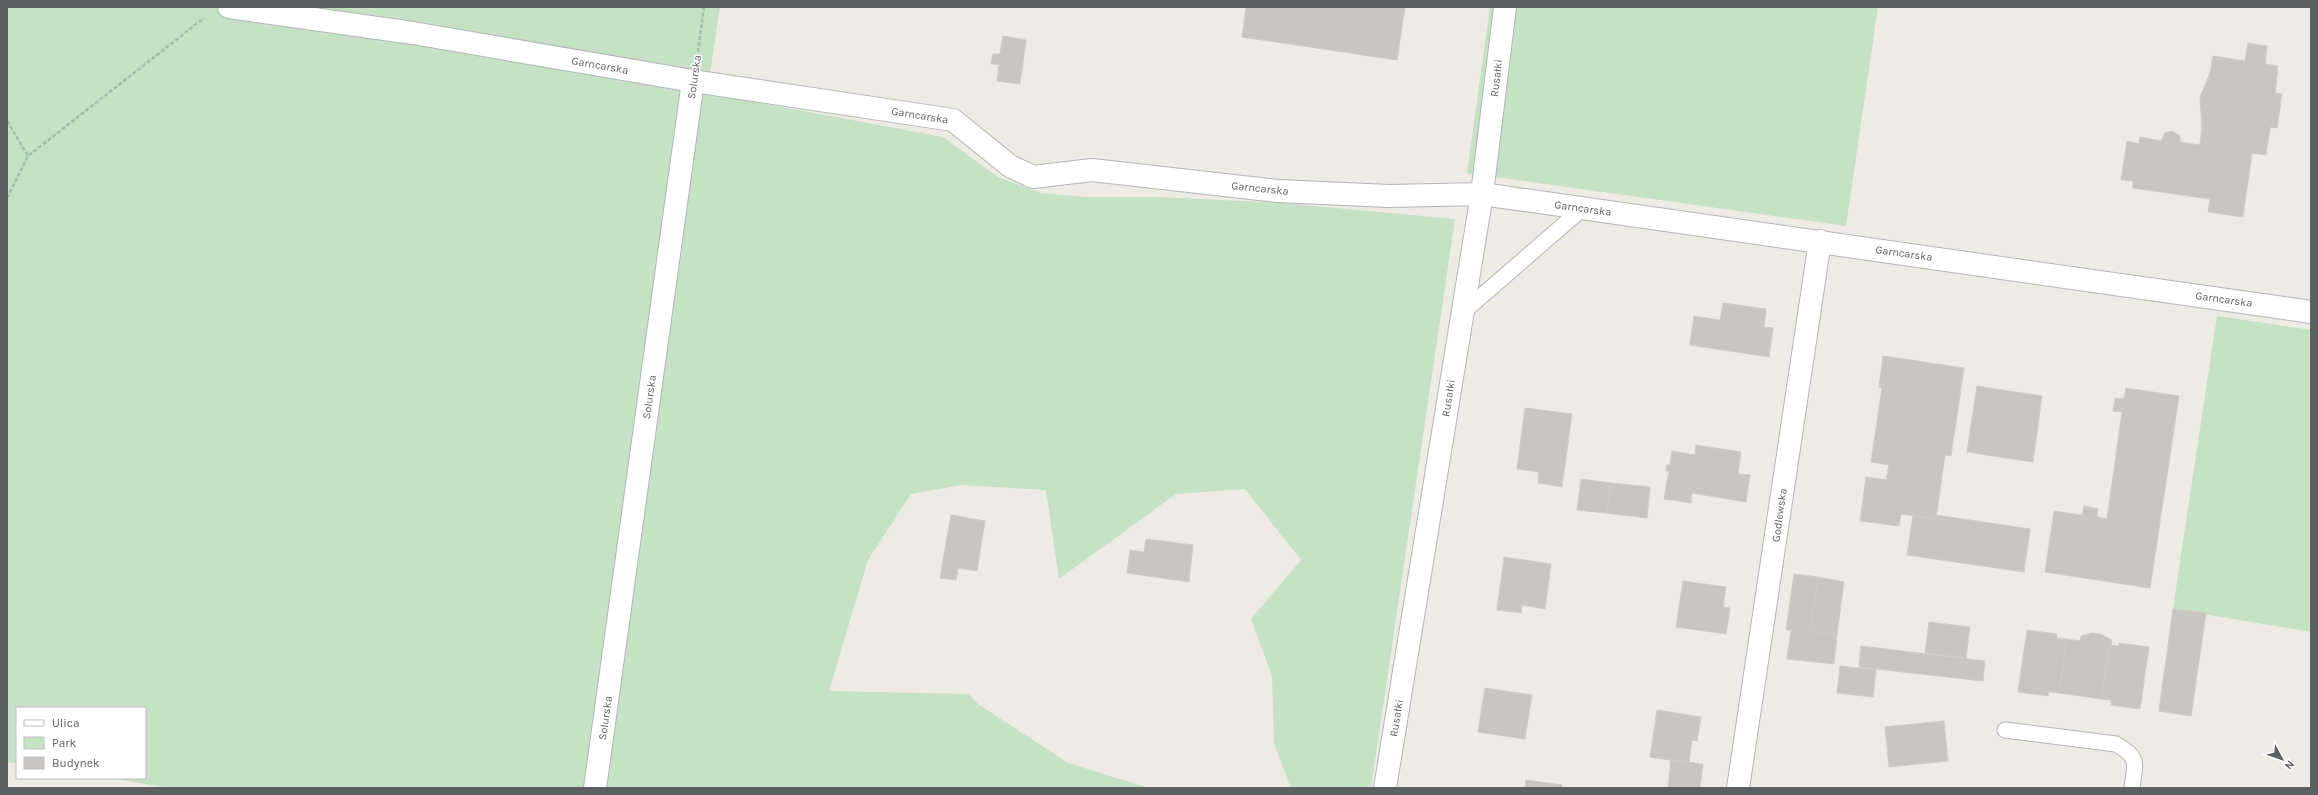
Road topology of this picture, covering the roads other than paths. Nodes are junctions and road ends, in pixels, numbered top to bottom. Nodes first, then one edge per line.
1 (229, 7) edge
2 (1505, 7) edge
3 (693, 80) junction
4 (1482, 194) junction
5 (1583, 208) junction
6 (1820, 241) junction
7 (2311, 312) edge
8 (1462, 313) junction
9 (2005, 730) dead end
10 (595, 788) edge
11 (1385, 788) edge
12 (1738, 788) edge
13 (2132, 788) edge

1 - 3 street, Garncarska
2 - 4 street, Rusałki
3 - 4 street, Garncarska
3 - 10 street, Solurska
4 - 5 street, Garncarska
4 - 8 street, Rusałki
5 - 6 street, Garncarska
5 - 8 lane
6 - 7 street, Garncarska
6 - 12 street, Godlewska
8 - 11 street, Rusałki
9 - 13 lane

